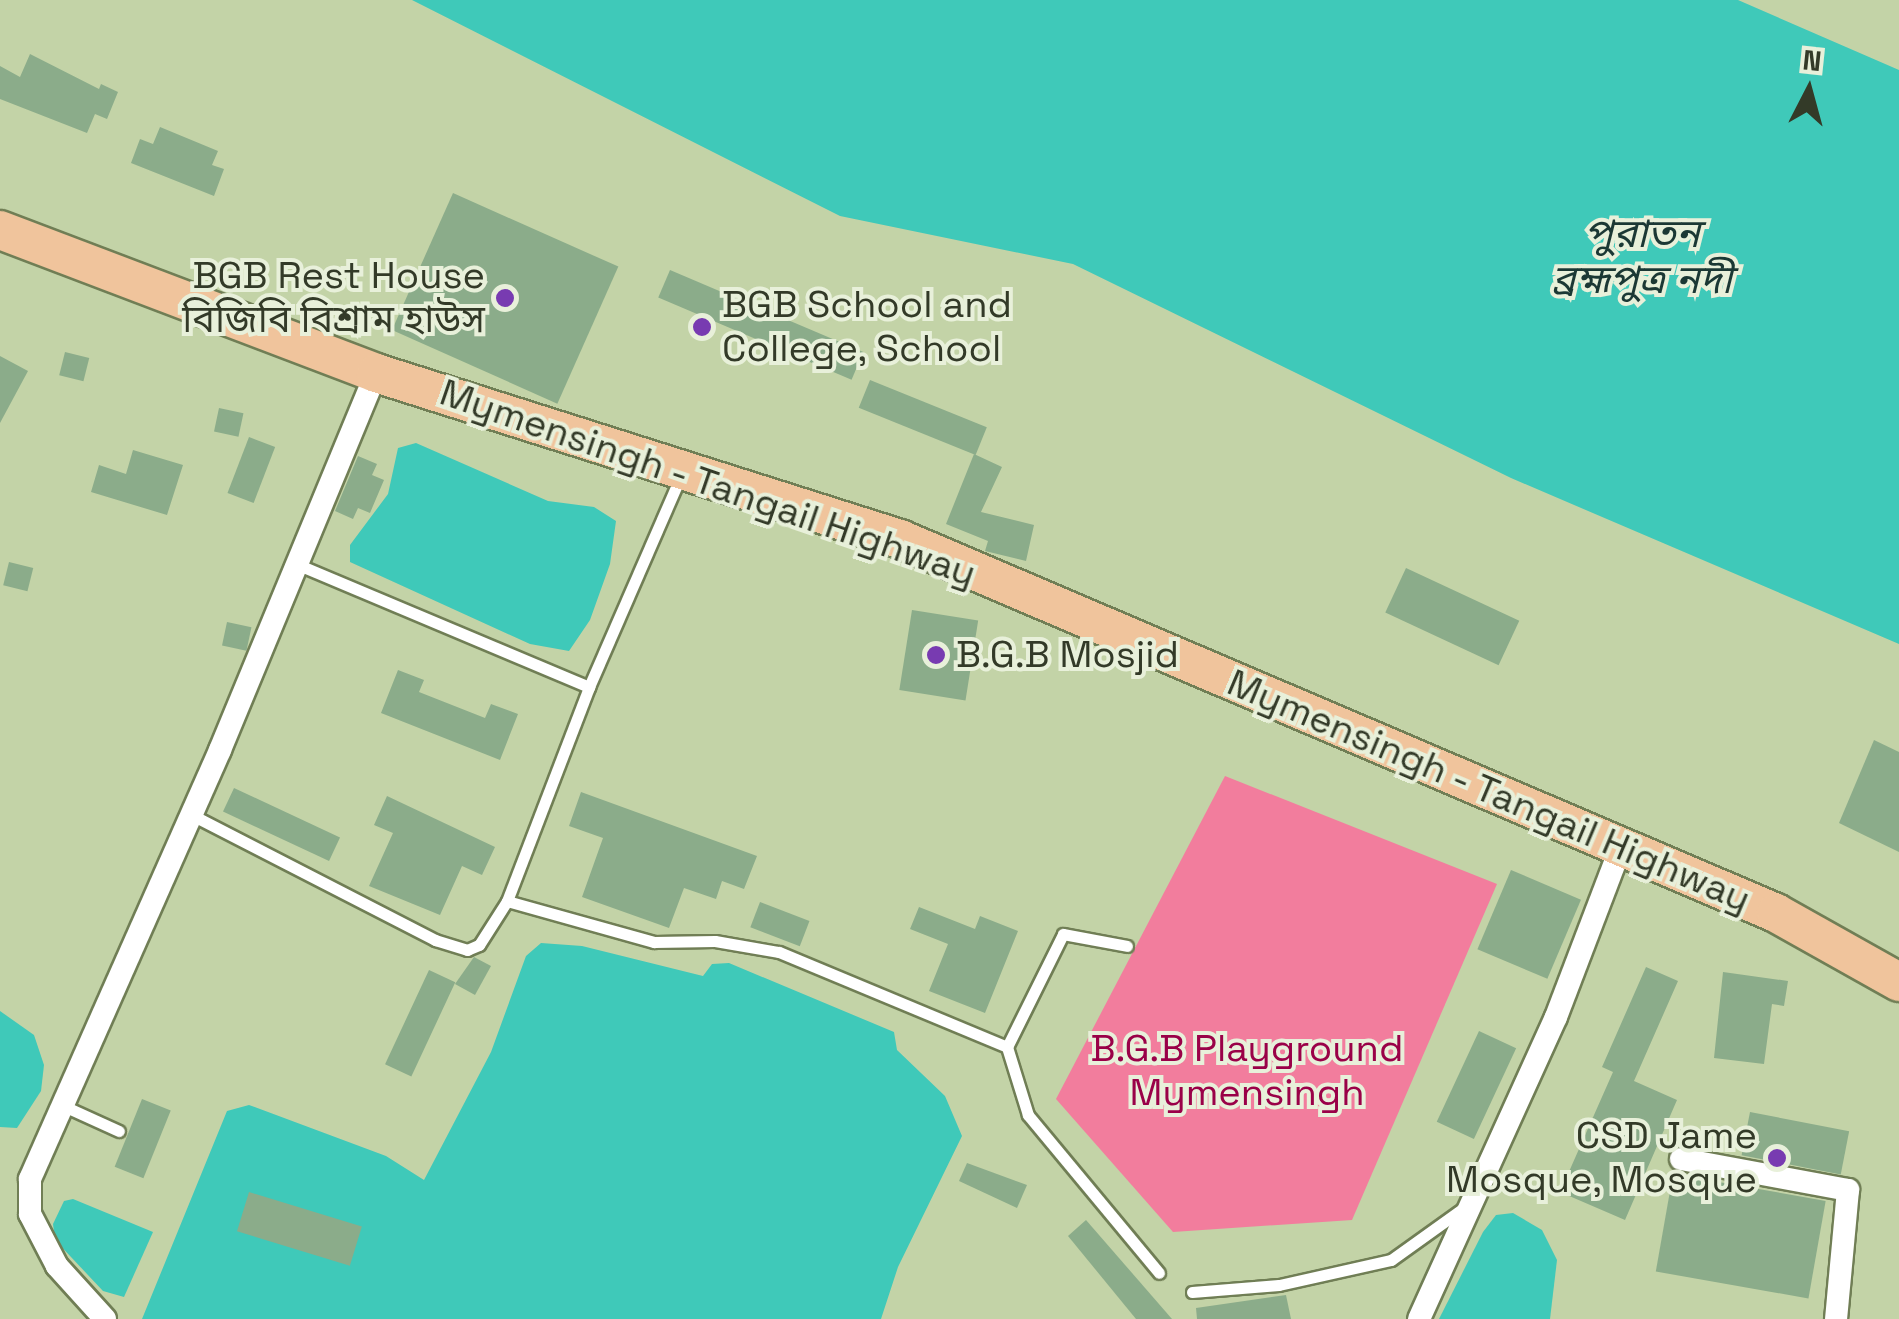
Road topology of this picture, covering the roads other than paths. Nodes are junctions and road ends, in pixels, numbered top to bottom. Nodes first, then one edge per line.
1 (0, 230) edge
2 (376, 373) junction
3 (684, 468) junction
4 (296, 564) junction
5 (589, 687) junction
6 (190, 814) junction
7 (1621, 847) junction
8 (508, 901) junction
9 (1127, 946) dead end
10 (1899, 982) edge
11 (1007, 1047) junction
12 (66, 1108) junction
13 (119, 1130) dead end
14 (1682, 1159) dead end
15 (1472, 1202) junction
16 (1159, 1273) dead end
17 (1192, 1292) dead end
18 (105, 1319) edge
19 (1419, 1319) edge
20 (1836, 1319) edge

1 - 2 highway, Mymensingh - Tangail Highway
2 - 3 highway, Mymensingh - Tangail Highway
2 - 4 street
3 - 5 lane
3 - 7 highway, Mymensingh - Tangail Highway
4 - 5 lane
4 - 6 street
5 - 8 lane
6 - 8 lane
6 - 12 street
7 - 10 highway, Mymensingh - Tangail Highway
7 - 15 street
8 - 11 lane
9 - 11 lane
11 - 16 lane
12 - 13 lane
12 - 18 street
14 - 20 street
15 - 17 lane
15 - 19 street

